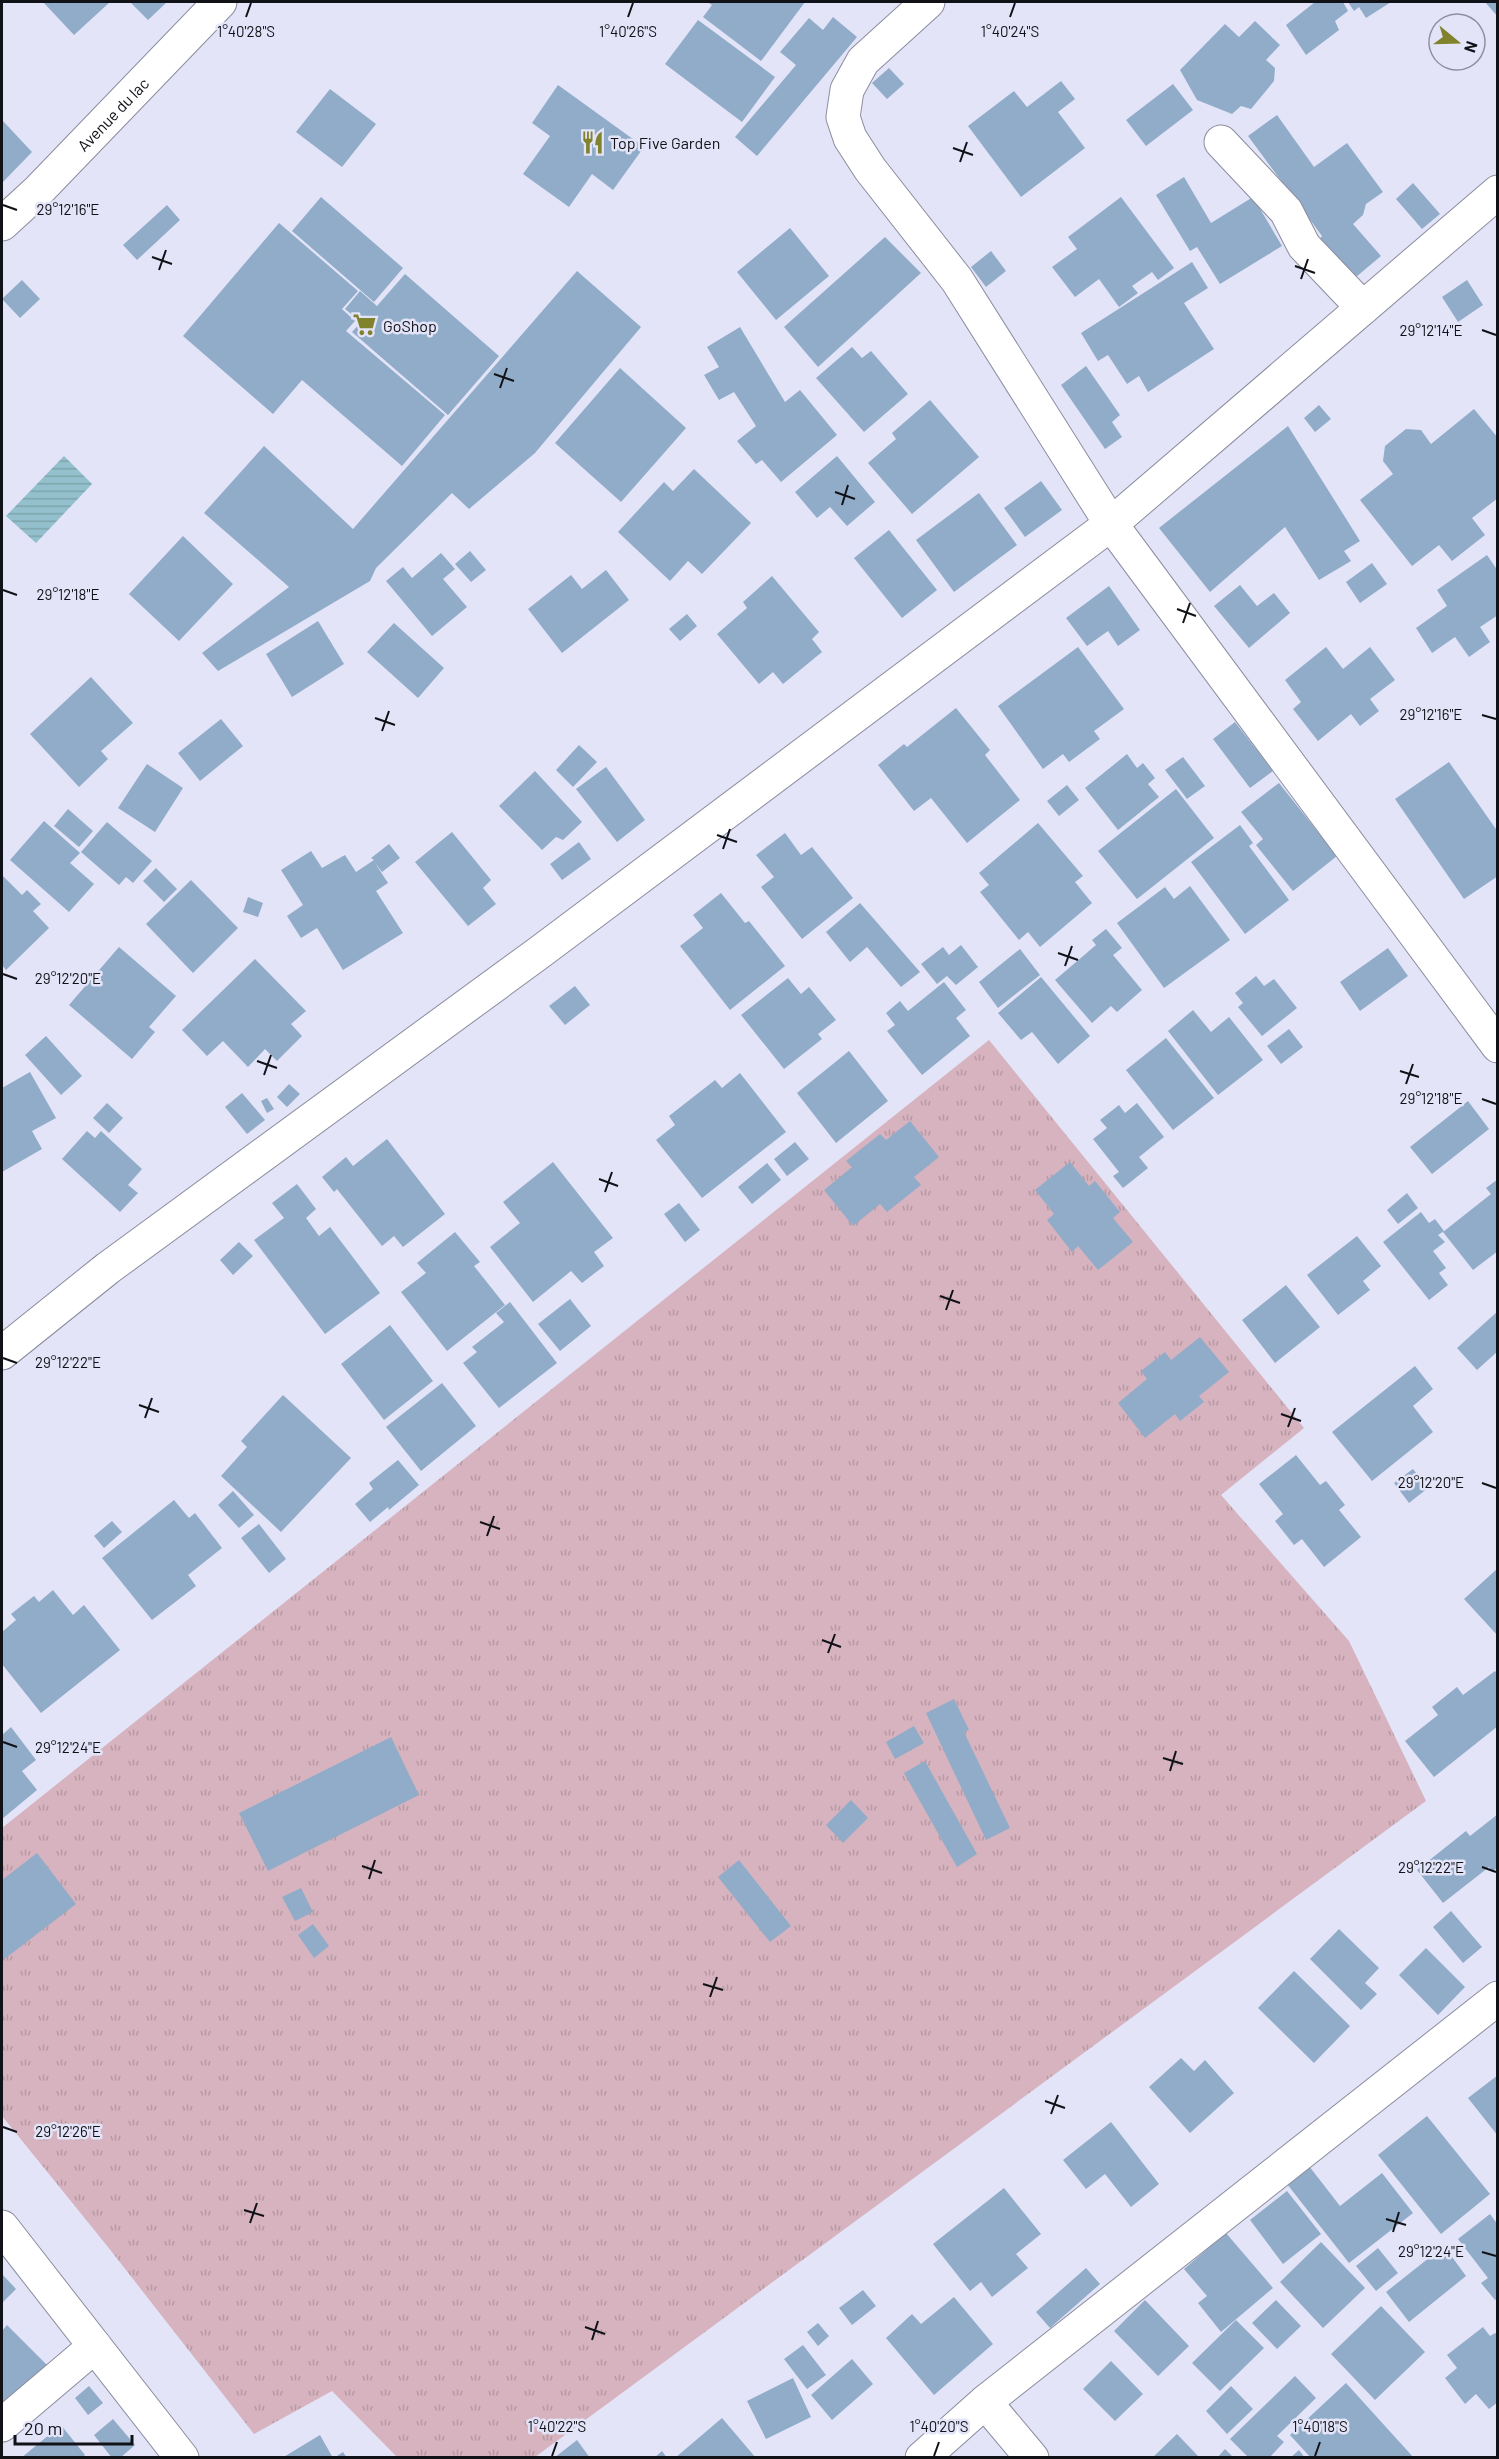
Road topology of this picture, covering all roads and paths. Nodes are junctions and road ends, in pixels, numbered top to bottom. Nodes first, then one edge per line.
1 (220, 2) edge
2 (928, 2) edge
3 (1221, 142) dead end
4 (1497, 192) edge
5 (2, 224) edge
6 (1363, 308) junction
7 (1111, 524) junction
8 (1497, 1046) edge
9 (2, 1353) edge
10 (1497, 1998) edge
11 (2, 2227) edge
12 (95, 2346) junction
13 (985, 2402) junction
14 (2, 2425) edge
15 (182, 2457) edge
16 (922, 2457) edge
17 (1032, 2457) edge

1 - 5 street, Avenue du lac
2 - 7 street
3 - 6 street
4 - 6 street
6 - 7 street
7 - 8 street
7 - 9 street
10 - 13 street
11 - 12 street
12 - 14 street
12 - 15 street
13 - 16 street
13 - 17 street

